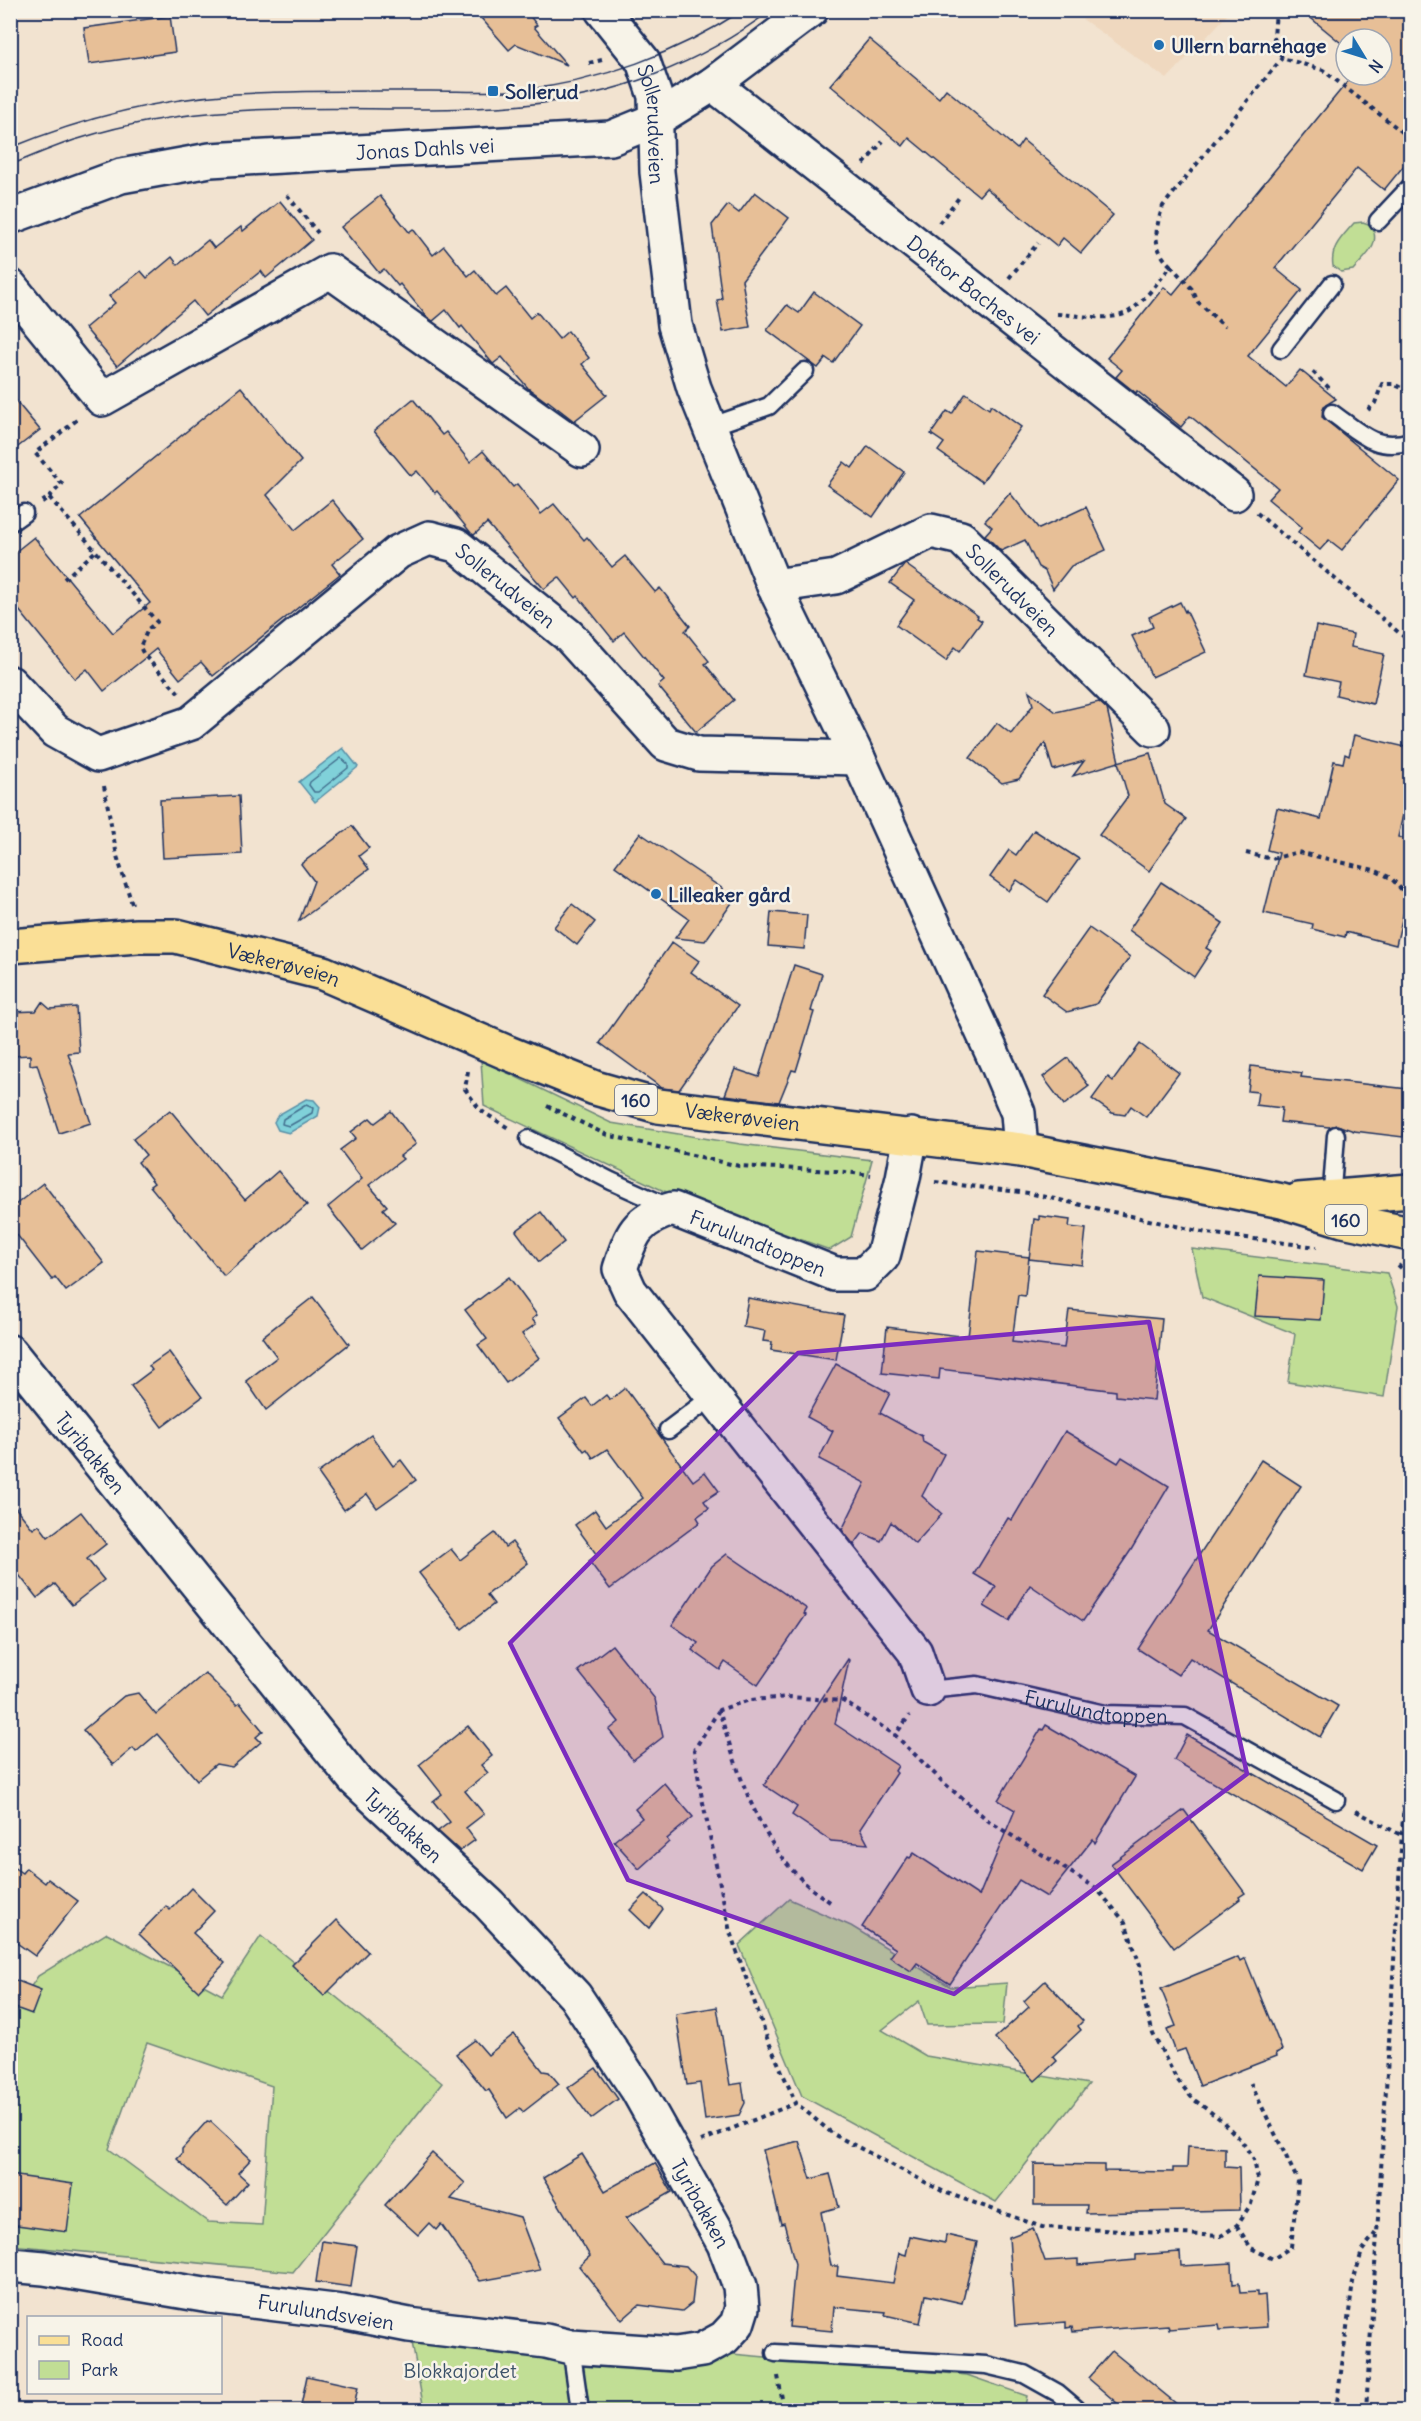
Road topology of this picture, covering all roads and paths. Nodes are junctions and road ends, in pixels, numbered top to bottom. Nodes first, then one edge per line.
1 (602, 10) edge
2 (811, 10) edge
3 (1276, 10) edge
4 (1282, 58) junction
5 (713, 84) junction
6 (655, 120) junction
7 (1410, 138) edge
8 (1410, 187) edge
9 (287, 195) dead end
10 (10, 217) edge
11 (1378, 221) dead end
12 (318, 233) dead end
13 (1038, 243) dead end
14 (1171, 266) junction
15 (1332, 284) dead end
16 (10, 286) edge
17 (990, 302) junction
18 (1050, 314) dead end
19 (1225, 327) dead end
20 (1281, 349) dead end
21 (805, 370) dead end
22 (1313, 372) dead end
23 (1333, 392) dead end
24 (1410, 392) edge
25 (102, 399) junction
26 (1365, 411) dead end
27 (1332, 413) dead end
28 (709, 427) junction
29 (1410, 441) edge
30 (582, 450) dead end
31 (1234, 494) joint
32 (49, 497) junction
33 (17, 518) edge
34 (96, 551) junction
35 (64, 579) dead end
36 (774, 586) junction
37 (1410, 642) edge
38 (10, 683) edge
39 (200, 716) junction
40 (1153, 729) dead end
41 (98, 756) junction
42 (858, 758) junction
43 (1246, 853) dead end
44 (1410, 893) edge
45 (142, 935) junction
46 (10, 946) edge
47 (468, 1067) dead end
48 (910, 1135) junction
49 (1336, 1135) dead end
50 (529, 1139) joint
51 (1020, 1150) junction
52 (1410, 1191) edge
53 (1330, 1206) junction
54 (673, 1209) junction
55 (1410, 1234) edge
56 (10, 1352) edge
57 (713, 1396) junction
58 (668, 1430) dead end
59 (928, 1690) junction
60 (1410, 1704) edge
61 (719, 1710) junction
62 (895, 1735) junction
63 (1335, 1800) joint
64 (1401, 1835) junction
65 (830, 1902) dead end
66 (1249, 2080) dead end
67 (796, 2103) junction
68 (673, 2152) junction
69 (1237, 2225) junction
70 (1377, 2230) junction
71 (10, 2265) edge
72 (737, 2324) joint
73 (571, 2347) junction
74 (775, 2353) joint
75 (580, 2410) edge
76 (784, 2410) edge
77 (1078, 2410) edge
78 (1336, 2410) edge
79 (1366, 2410) edge

1 - 6 street, Sollerudveien
2 - 5 street, Jonas Dahls vei
3 - 4 path
4 - 7 path
4 - 14 path
5 - 6 street, Jonas Dahls vei
5 - 17 street, Doktor Baches vei
6 - 10 street, Jonas Dahls vei
6 - 28 street, Sollerudveien
8 - 11 lane
9 - 12 path
13 - 17 path
14 - 18 path
14 - 19 path
15 - 20 lane
16 - 25 street
17 - 31 street, Doktor Baches vei
21 - 28 lane
22 - 23 path
24 - 26 path
25 - 30 street
25 - 32 path
27 - 29 lane
28 - 36 street, Sollerudveien
31 - 37 path
32 - 33 path
32 - 34 path
34 - 35 path
34 - 39 path
36 - 40 street, Sollerudveien
36 - 42 street, Sollerudveien
38 - 41 street
39 - 41 street, Sollerudveien
39 - 42 street, Sollerudveien
41 - 45 path
42 - 51 street, Sollerudveien
43 - 44 path
45 - 46 main road, Vækerøveien / 160
45 - 48 main road, Vækerøveien / 160
47 - 50 path
48 - 51 main road, Vækerøveien / 160
48 - 54 street, Furulundtoppen
49 - 53 lane
50 - 54 lane
51 - 53 main road, Vækerøveien / 160
52 - 53 main road, Vækerøveien / 160
53 - 55 main road, Vækerøveien / 160
54 - 57 street, Furulundtoppen
56 - 68 street, Tyribakken
57 - 58 lane
57 - 59 street, Furulundtoppen
59 - 62 path
59 - 63 lane, Furulundtoppen
60 - 64 path
61 - 62 path
61 - 65 path
61 - 67 path
62 - 69 path
63 - 64 path
64 - 70 path
66 - 69 path
67 - 68 path
67 - 69 path
68 - 72 street, Tyribakken
70 - 78 path
70 - 79 path
71 - 73 street, Furulundsveien
72 - 73 street, Furulundsveien
73 - 75 lane
74 - 76 path
74 - 77 lane

